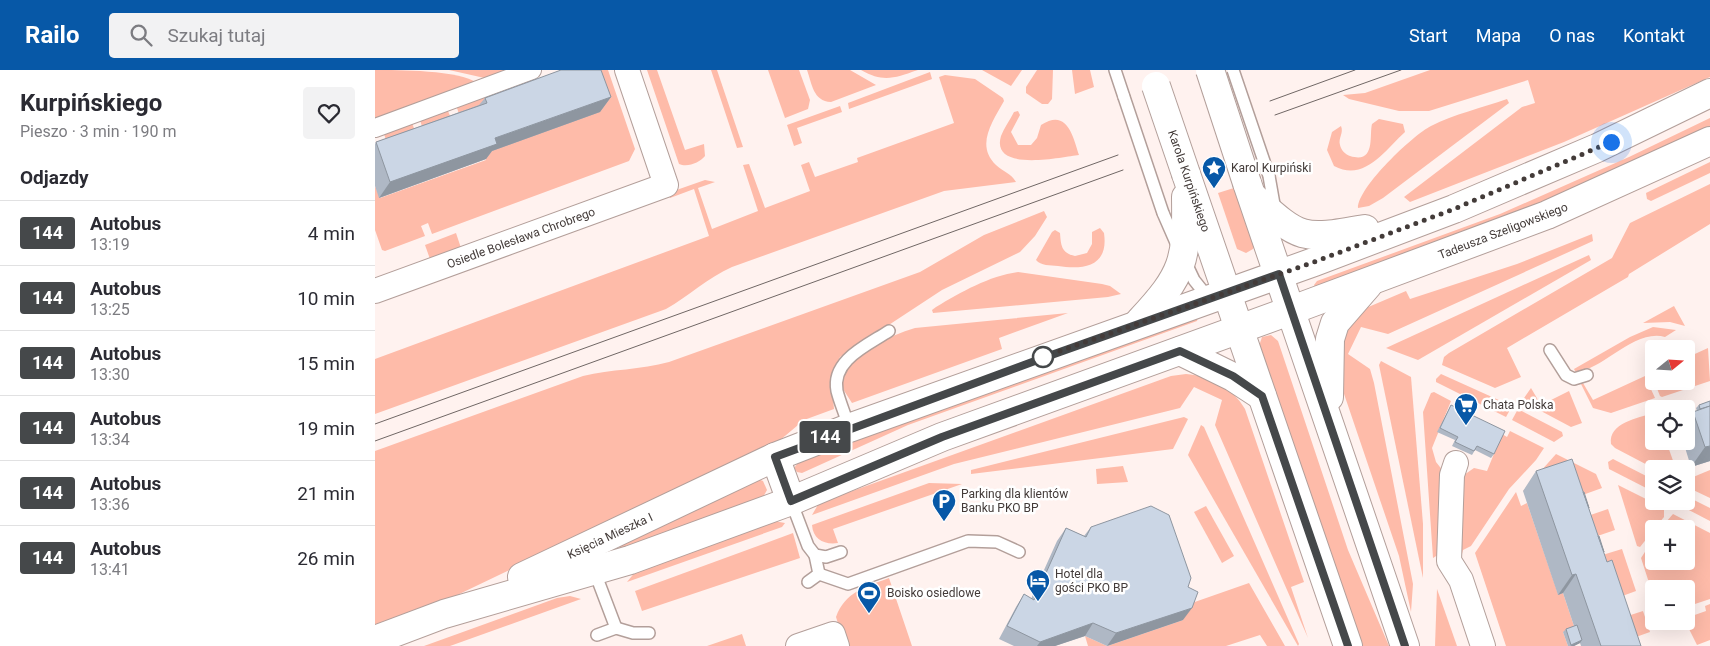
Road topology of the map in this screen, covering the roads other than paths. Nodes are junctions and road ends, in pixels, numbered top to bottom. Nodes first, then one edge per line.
1 (532, 70) edge
2 (627, 70) edge
3 (1115, 70) edge
4 (1210, 70) edge
5 (1233, 70) edge
6 (1153, 78) edge
7 (1710, 93) edge
8 (375, 128) edge
9 (1710, 140) edge
10 (1256, 185) junction
11 (1182, 206) junction
12 (1276, 217) junction
13 (1429, 218) junction
14 (1183, 258) junction
15 (1279, 274) junction
16 (1373, 281) junction
17 (375, 291) edge
18 (1217, 296) junction
19 (1292, 310) junction
20 (1137, 324) junction
21 (1240, 329) junction
22 (889, 331) dead end
23 (1550, 350) dead end
24 (1180, 351) junction
25 (1587, 375) dead end
26 (1262, 396) junction
27 (1329, 418) junction
28 (849, 428) junction
29 (775, 457) junction
30 (1456, 463) dead end
31 (791, 501) junction
32 (618, 532) junction
33 (841, 552) dead end
34 (1019, 552) dead end
35 (815, 555) junction
36 (594, 570) junction
37 (819, 574) junction
38 (808, 582) dead end
39 (444, 614) junction
40 (616, 628) junction
41 (649, 633) dead end
42 (597, 635) dead end
43 (375, 640) edge
44 (798, 646) edge
45 (837, 646) edge
46 (1348, 646) edge
47 (1405, 646) edge
48 (1483, 646) edge

1 - 8 street
2 - 17 street, Osiedle Bolesława Chrobrego
3 - 11 lane, bridge
4 - 10 street, bridge
5 - 10 lane, bridge
6 - 11 street, Karola Kurpińskiego, bridge
7 - 13 street
9 - 16 street, Tadeusza Szeligowskiego
10 - 12 street
10 - 15 street
11 - 14 street
11 - 18 street, Karola Kurpińskiego
12 - 13 street
12 - 15 lane
13 - 15 street
14 - 18 lane
14 - 20 street
15 - 18 street
15 - 19 street
16 - 19 street, Tadeusza Szeligowskiego
16 - 27 street
18 - 20 street, Księcia Mieszka I
18 - 21 street, Karola Kurpińskiego
19 - 21 street, Księcia Mieszka I
19 - 27 street
20 - 28 street, Księcia Mieszka I
21 - 24 street, Księcia Mieszka I
21 - 26 street, Karola Kurpińskiego
22 - 28 lane
23 - 25 lane
24 - 26 street
24 - 31 street, Księcia Mieszka I
26 - 46 street, Karola Kurpińskiego
27 - 47 street
28 - 29 street, Księcia Mieszka I
29 - 31 street
29 - 32 street, Księcia Mieszka I
30 - 48 street
31 - 35 lane
31 - 36 street, Księcia Mieszka I
32 - 36 street
32 - 39 street, Księcia Mieszka I
33 - 35 lane
34 - 37 lane
35 - 37 lane
36 - 39 street, Księcia Mieszka I
36 - 40 lane
37 - 38 lane
39 - 43 street, Księcia Mieszka I
40 - 41 lane
40 - 42 lane
44 - 45 street

